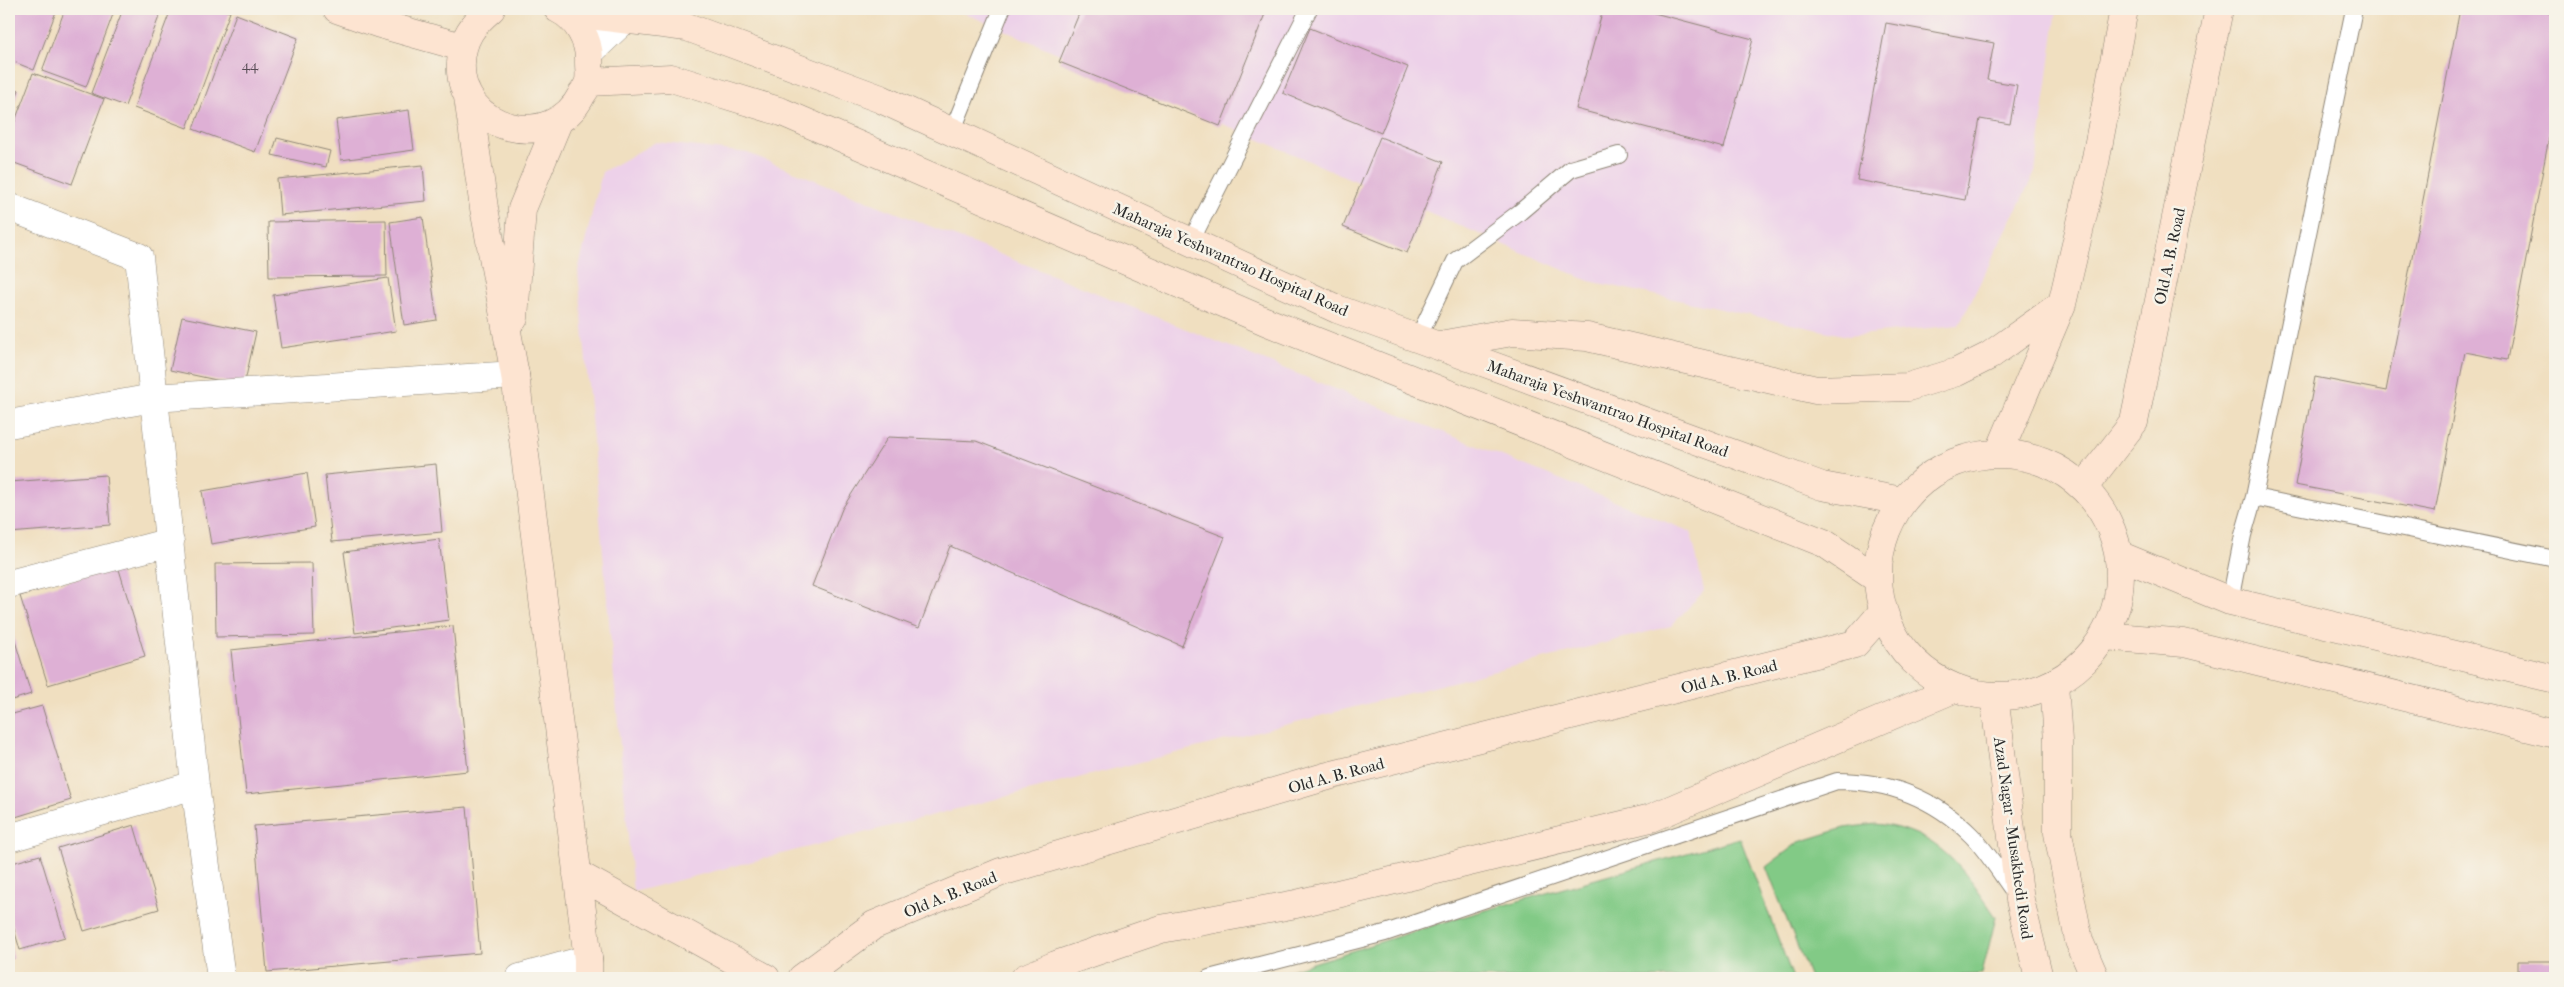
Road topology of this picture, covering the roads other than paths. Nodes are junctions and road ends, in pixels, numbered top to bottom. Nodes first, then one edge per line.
1 (337, 9) edge
2 (491, 9) edge
3 (1002, 9) edge
4 (1309, 9) edge
5 (2124, 9) edge
6 (2219, 9) edge
7 (2354, 9) edge
8 (562, 11) edge
9 (627, 14) edge
10 (462, 47) junction
11 (590, 52) junction
12 (589, 82) junction
13 (468, 96) junction
14 (558, 122) junction
15 (952, 132) junction
16 (1619, 155) dead end
17 (9, 207) edge
18 (1191, 241) junction
19 (2062, 304) junction
20 (1428, 342) junction
21 (513, 366) junction
22 (153, 398) junction
23 (9, 424) edge
24 (1999, 453) junction
25 (2084, 487) junction
26 (2254, 497) junction
27 (1902, 501) junction
28 (170, 542) junction
29 (2120, 556) junction
30 (2555, 559) edge
31 (1876, 578) junction
32 (9, 584) edge
33 (2230, 600) junction
34 (1882, 613) junction
35 (2105, 636) junction
36 (2555, 679) edge
37 (2054, 683) junction
38 (1956, 688) junction
39 (1994, 696) junction
40 (2555, 734) edge
41 (195, 785) junction
42 (9, 838) edge
43 (577, 874) junction
44 (2020, 900) junction
45 (588, 969) edge
46 (221, 978) edge
47 (520, 978) edge
48 (766, 978) edge
49 (802, 978) edge
50 (1026, 978) edge
51 (1209, 978) edge
52 (2039, 978) edge
53 (2096, 978) edge

1 - 10 main road
2 - 10 main road
3 - 15 lane
4 - 18 lane
5 - 19 main road
6 - 25 main road, Old A. B. Road
7 - 26 lane
8 - 9 main road, Maharaja Yeshwantrao Hospital Road
8 - 11 main road
9 - 11 street
9 - 15 main road, Maharaja Yeshwantrao Hospital Road
10 - 13 main road
11 - 12 main road
12 - 14 main road
12 - 31 main road
13 - 14 main road
13 - 21 main road
14 - 21 main road
15 - 18 main road, Maharaja Yeshwantrao Hospital Road
16 - 20 lane
17 - 22 street
18 - 20 main road, Maharaja Yeshwantrao Hospital Road
19 - 20 main road
19 - 24 main road
20 - 27 main road, Maharaja Yeshwantrao Hospital Road
21 - 22 street
21 - 43 main road
22 - 23 street
22 - 28 street
24 - 25 main road
24 - 27 main road
25 - 29 main road
26 - 30 lane
26 - 33 lane
27 - 31 main road
28 - 32 street
28 - 41 street
29 - 33 main road
29 - 35 main road
31 - 34 main road
33 - 36 main road
34 - 38 main road
34 - 49 main road, Old A. B. Road
35 - 37 main road
35 - 40 main road
37 - 39 main road
37 - 53 main road
38 - 39 main road
38 - 50 main road
39 - 44 main road, Azad Nagar - Musakhedi Road
41 - 42 street
41 - 46 street
43 - 45 main road
43 - 48 main road
44 - 51 lane
44 - 52 main road, Azad Nagar - Musakhedi Road
45 - 47 street

